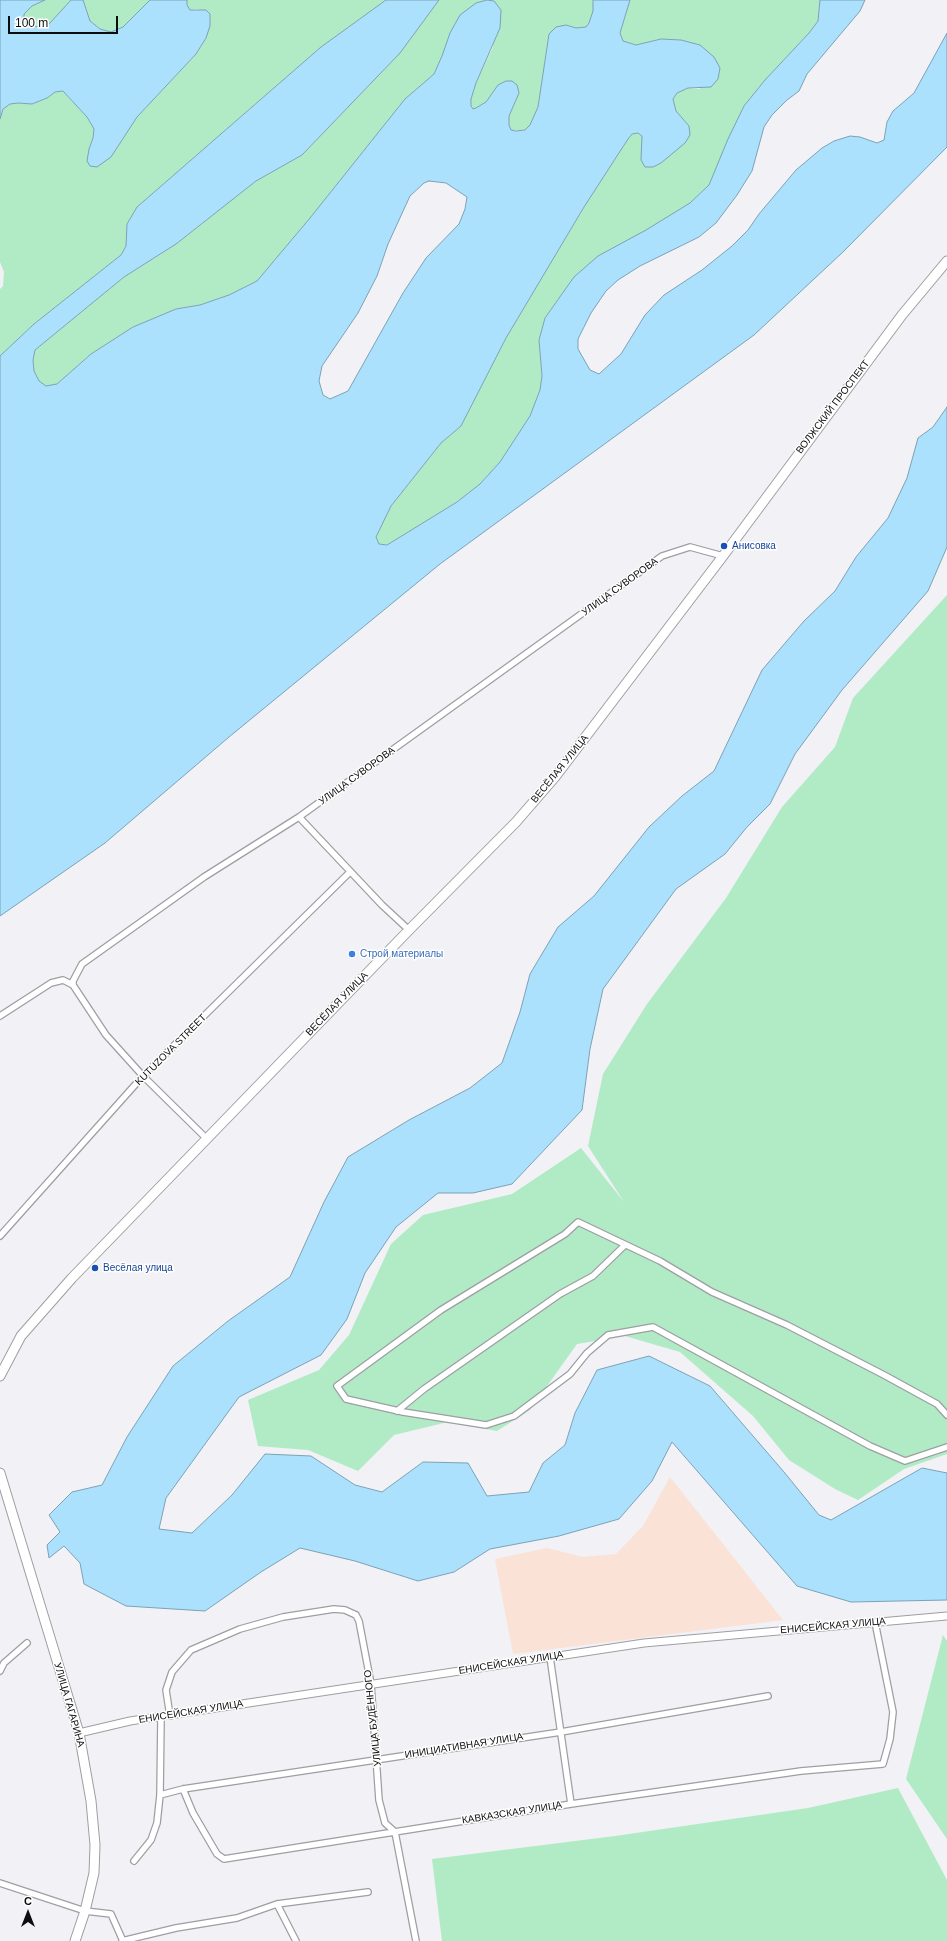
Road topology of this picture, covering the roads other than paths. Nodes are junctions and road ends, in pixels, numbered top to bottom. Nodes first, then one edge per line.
1 (947, 262) edge
2 (723, 556) junction
3 (299, 817) junction
4 (350, 872) junction
5 (409, 930) junction
6 (73, 985) junction
7 (0, 1016) edge
8 (143, 1076) junction
9 (207, 1139) junction
10 (0, 1236) edge
11 (626, 1245) junction
12 (2, 1366) edge
13 (0, 1376) edge
14 (397, 1411) junction
15 (947, 1415) edge
16 (947, 1448) edge
17 (0, 1473) edge
18 (947, 1616) edge
19 (875, 1622) junction
20 (27, 1642) dead end
21 (550, 1657) junction
22 (0, 1671) edge
23 (371, 1684) junction
24 (768, 1696) dead end
25 (170, 1716) junction
26 (161, 1717) junction
27 (561, 1732) junction
28 (79, 1733) junction
29 (378, 1760) junction
30 (183, 1789) junction
31 (160, 1794) junction
32 (571, 1804) junction
33 (395, 1832) junction
34 (134, 1861) dead end
35 (0, 1883) edge
36 (368, 1892) dead end
37 (277, 1904) junction
38 (85, 1911) junction
39 (75, 1941) edge
40 (122, 1941) edge
41 (296, 1941) edge
42 (416, 1941) edge

1 - 2 main road, ВОЛЖСКИЙ ПРОСПЕКТ
2 - 3 street, УЛИЦА СУВОРОВА
2 - 5 main road, ВЕСЁЛАЯ УЛИЦА
3 - 4 street
3 - 6 street, УЛИЦА СУВОРОВА
4 - 5 street
4 - 8 street, KUTUZOVA STREET
5 - 9 main road, ВЕСЁЛАЯ УЛИЦА
6 - 7 street
6 - 8 street
8 - 9 street
8 - 10 street, KUTUZOVA STREET
9 - 12 main road, ВЕСЁЛАЯ УЛИЦА
11 - 14 street
11 - 14 street
11 - 15 street
12 - 13 main road
14 - 16 street
17 - 28 main road, УЛИЦА ГАГАРИНА
18 - 19 street, ЕНИСЕЙСКАЯ УЛИЦА
19 - 21 street, ЕНИСЕЙСКАЯ УЛИЦА
19 - 32 street, КАВКАЗСКАЯ УЛИЦА
20 - 22 street
21 - 23 street, ЕНИСЕЙСКАЯ УЛИЦА
21 - 27 street
23 - 25 street, ЕНИСЕЙСКАЯ УЛИЦА
23 - 25 street, УЛИЦА БУДЁННОГО
23 - 29 street, УЛИЦА БУДЁННОГО
24 - 27 street, ИНИЦИАТИВНАЯ УЛИЦА
25 - 26 street, ЕНИСЕЙСКАЯ УЛИЦА
26 - 28 street, ЕНИСЕЙСКАЯ УЛИЦА
26 - 31 street
27 - 29 street, ИНИЦИАТИВНАЯ УЛИЦА
27 - 32 street
28 - 38 main road, УЛИЦА ГАГАРИНА
29 - 30 street, ИНИЦИАТИВНАЯ УЛИЦА
29 - 33 street, УЛИЦА БУДЁННОГО
30 - 31 street, ИНИЦИАТИВНАЯ УЛИЦА
30 - 33 street, КАВКАЗСКАЯ УЛИЦА
31 - 34 street
32 - 33 street, КАВКАЗСКАЯ УЛИЦА
33 - 42 street, УЛИЦА БУДЁННОГО
35 - 38 street
36 - 37 street
37 - 40 street
37 - 41 street
38 - 39 main road, УЛИЦА ГАГАРИНА
38 - 40 street

